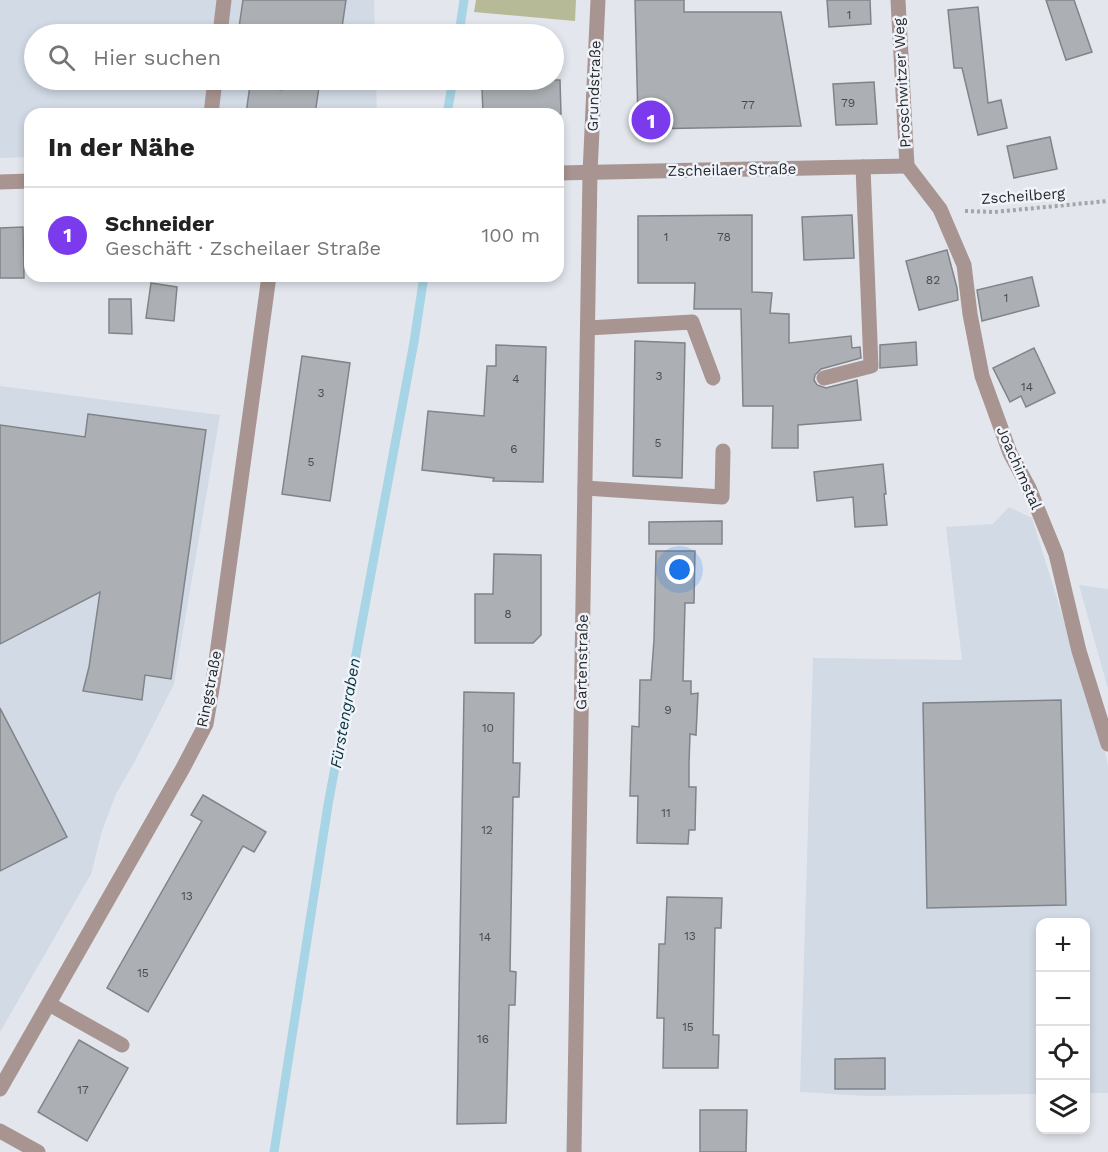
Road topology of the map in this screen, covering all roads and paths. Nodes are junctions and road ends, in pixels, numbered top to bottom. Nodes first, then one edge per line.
1 (224, 0) edge
2 (598, 0) edge
3 (898, 0) edge
4 (221, 24) edge
5 (214, 90) edge
6 (212, 108) edge
7 (907, 166) junction
8 (863, 167) junction
9 (564, 173) edge
10 (590, 173) junction
11 (24, 181) edge
12 (0, 182) edge
13 (1108, 201) edge
14 (940, 209) junction
15 (268, 282) edge
16 (588, 328) junction
17 (713, 378) dead end
18 (824, 378) dead end
19 (723, 451) dead end
20 (585, 488) junction
21 (1108, 744) edge
22 (49, 1004) junction
23 (122, 1045) dead end
24 (0, 1089) edge
25 (0, 1131) edge
26 (38, 1152) edge
27 (574, 1152) edge

1 - 4 street
2 - 10 street, Grundstraße
3 - 7 street, Proschwitzer Weg
5 - 6 street
7 - 8 street, Zscheilaer Straße
7 - 14 street, Joachimstal
8 - 10 street, Zscheilaer Straße
8 - 18 street
9 - 10 street, Zscheilaer Straße
10 - 16 street, Gartenstraße
11 - 12 street
13 - 14 path, Zscheilberg
14 - 21 street, Joachimstal
15 - 22 street, Ringstraße
16 - 17 street
16 - 20 street, Gartenstraße
19 - 20 street
20 - 27 street, Gartenstraße
22 - 23 street
22 - 24 street, Ringstraße
25 - 26 street

